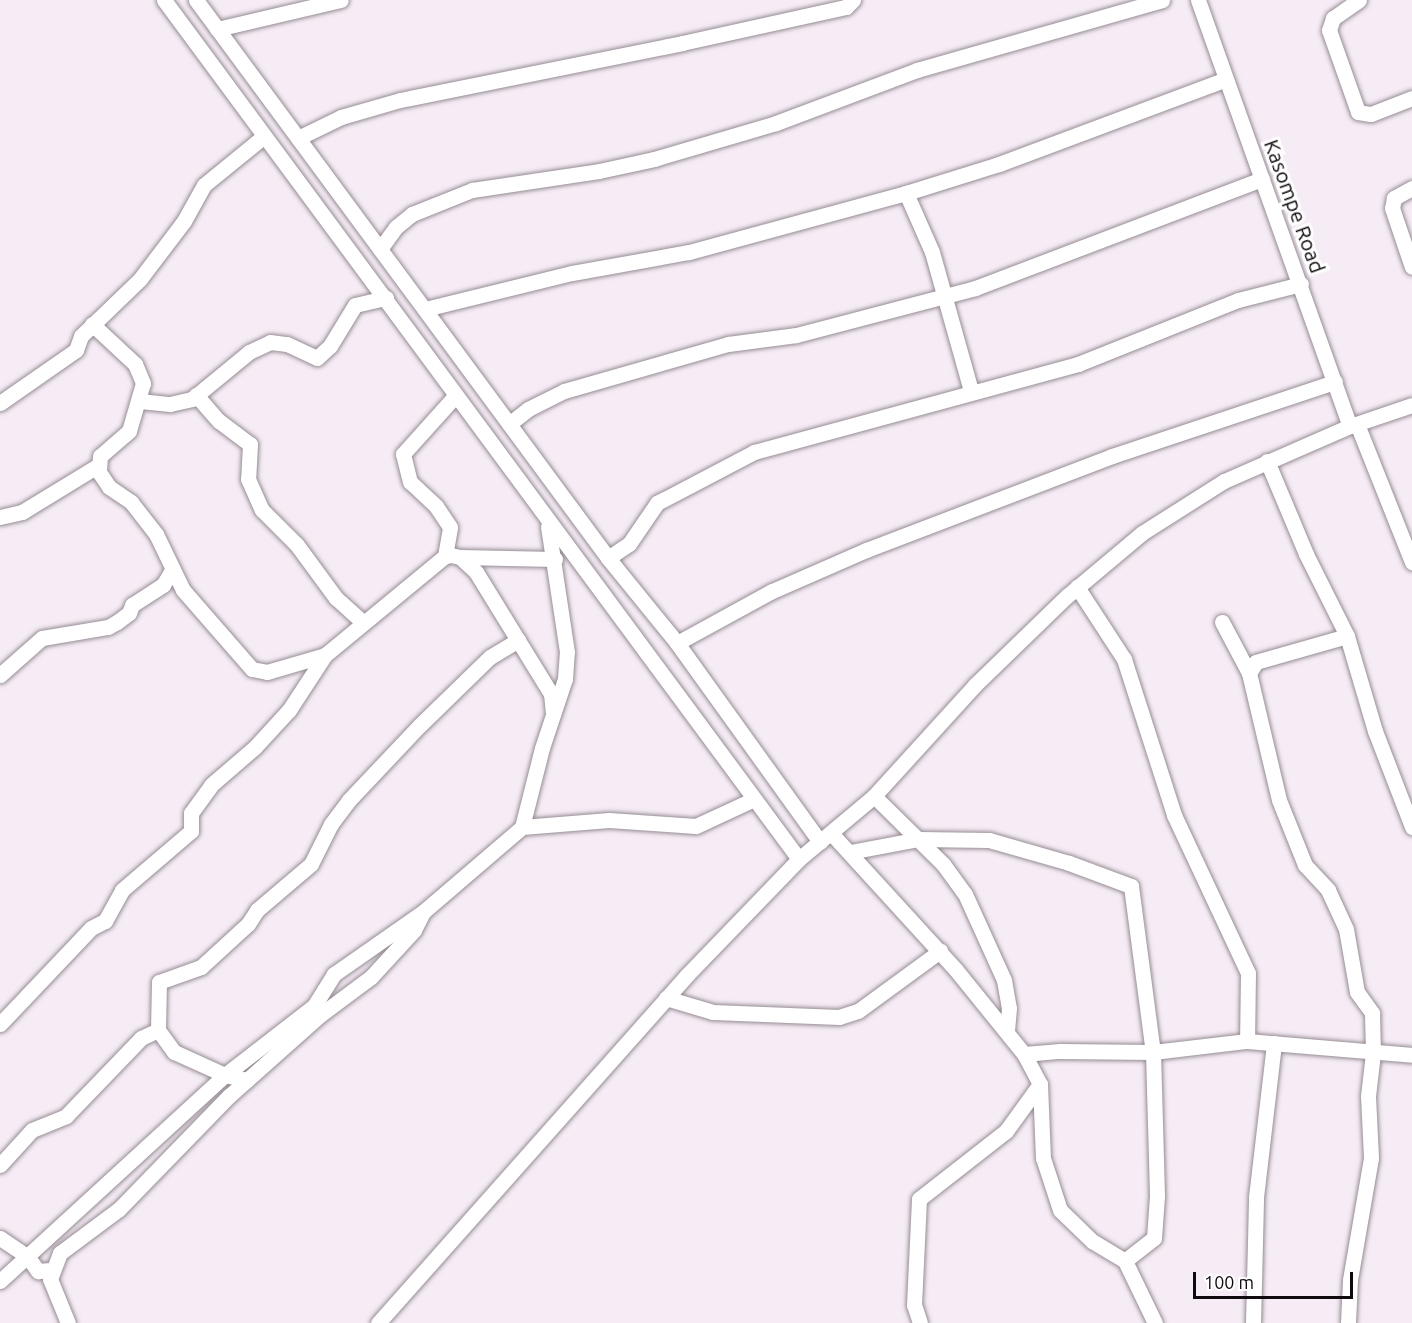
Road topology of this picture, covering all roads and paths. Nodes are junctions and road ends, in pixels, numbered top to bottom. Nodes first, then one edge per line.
1 (164, 0) edge
2 (196, 0) edge
3 (341, 0) edge
4 (853, 0) edge
5 (1162, 0) edge
6 (1198, 0) edge
7 (1359, 0) edge
8 (218, 29) junction
9 (1226, 80) junction
10 (1412, 98) edge
11 (264, 136) junction
12 (298, 138) junction
13 (1262, 179) junction
14 (1412, 188) edge
15 (906, 192) junction
16 (381, 249) junction
17 (1412, 267) edge
18 (1301, 284) junction
19 (945, 297) junction
20 (386, 298) junction
21 (425, 309) junction
22 (92, 324) junction
23 (1335, 382) junction
24 (971, 391) junction
25 (196, 395) junction
26 (456, 395) junction
27 (140, 401) junction
28 (0, 403) edge
29 (1412, 405) edge
30 (509, 424) junction
31 (1353, 425) junction
32 (1267, 461) junction
33 (97, 466) junction
34 (0, 517) edge
35 (547, 520) junction
36 (453, 556) junction
37 (608, 558) junction
38 (555, 559) junction
39 (1412, 562) edge
40 (172, 570) junction
41 (1077, 587) junction
42 (363, 622) junction
43 (1222, 622) dead end
44 (1347, 636) junction
45 (518, 640) junction
46 (677, 643) junction
47 (325, 655) junction
48 (1249, 673) junction
49 (0, 675) edge
50 (553, 714) junction
51 (874, 796) junction
52 (752, 800) junction
53 (522, 827) junction
54 (1412, 827) edge
55 (825, 838) junction
56 (919, 839) junction
57 (850, 852) junction
58 (799, 859) junction
59 (423, 912) junction
60 (940, 951) junction
61 (666, 998) junction
62 (0, 1024) edge
63 (158, 1030) junction
64 (1007, 1030) junction
65 (1246, 1041) junction
66 (1274, 1043) junction
67 (1153, 1052) junction
68 (1373, 1053) junction
69 (1024, 1054) junction
70 (1412, 1055) edge
71 (225, 1075) junction
72 (247, 1080) junction
73 (1040, 1084) junction
74 (0, 1165) edge
75 (0, 1238) edge
76 (27, 1256) junction
77 (1125, 1261) junction
78 (50, 1270) junction
79 (0, 1281) edge
80 (68, 1323) edge
81 (378, 1323) edge
82 (920, 1323) edge
83 (1155, 1323) edge
84 (1253, 1323) edge
85 (1348, 1323) edge

1 - 11 street
2 - 8 street
3 - 8 street
4 - 12 street
5 - 16 street
6 - 9 street, Kasompe Road
7 - 10 street
8 - 12 street
9 - 13 street, Kasompe Road
9 - 15 street
11 - 20 street
11 - 22 street
12 - 16 street
13 - 18 street, Kasompe Road
13 - 19 street
14 - 17 street
15 - 19 street
15 - 21 street
16 - 21 street
18 - 23 street, Kasompe Road
18 - 24 street
19 - 24 street
19 - 30 street
20 - 25 street
20 - 26 street
21 - 30 street
22 - 27 street
22 - 28 street
23 - 31 street, Kasompe Road
23 - 46 street
24 - 37 street
25 - 27 street
25 - 42 street
26 - 35 street
26 - 36 street
27 - 33 street
29 - 31 street
30 - 37 street
31 - 32 street
31 - 39 street, Kasompe Road
32 - 41 street
32 - 44 street
33 - 34 street
33 - 40 street
35 - 38 street
35 - 52 street
36 - 38 street
36 - 42 street
36 - 45 street
37 - 46 street
38 - 50 street
40 - 47 street
40 - 49 street
41 - 51 street
41 - 65 street
42 - 47 street
43 - 48 street
44 - 48 street
44 - 54 street
45 - 50 street
45 - 63 street
46 - 55 street
47 - 62 street
48 - 68 street
50 - 53 street
51 - 55 street
51 - 56 street
52 - 53 street
52 - 58 street
53 - 59 street
55 - 57 street
55 - 58 street
56 - 57 street
56 - 64 street
56 - 67 street
57 - 60 street
58 - 61 street
59 - 71 street
59 - 72 street
60 - 61 street
60 - 64 street
61 - 81 street
63 - 71 street
63 - 74 street
64 - 69 street
65 - 66 street
65 - 67 street
66 - 68 street
66 - 84 street
67 - 69 street
67 - 77 street
68 - 70 street
68 - 85 street
69 - 73 street
71 - 72 street
71 - 76 street
72 - 78 street
73 - 77 street
73 - 82 street
75 - 76 street
76 - 78 street
76 - 79 street
77 - 83 street
78 - 80 street

